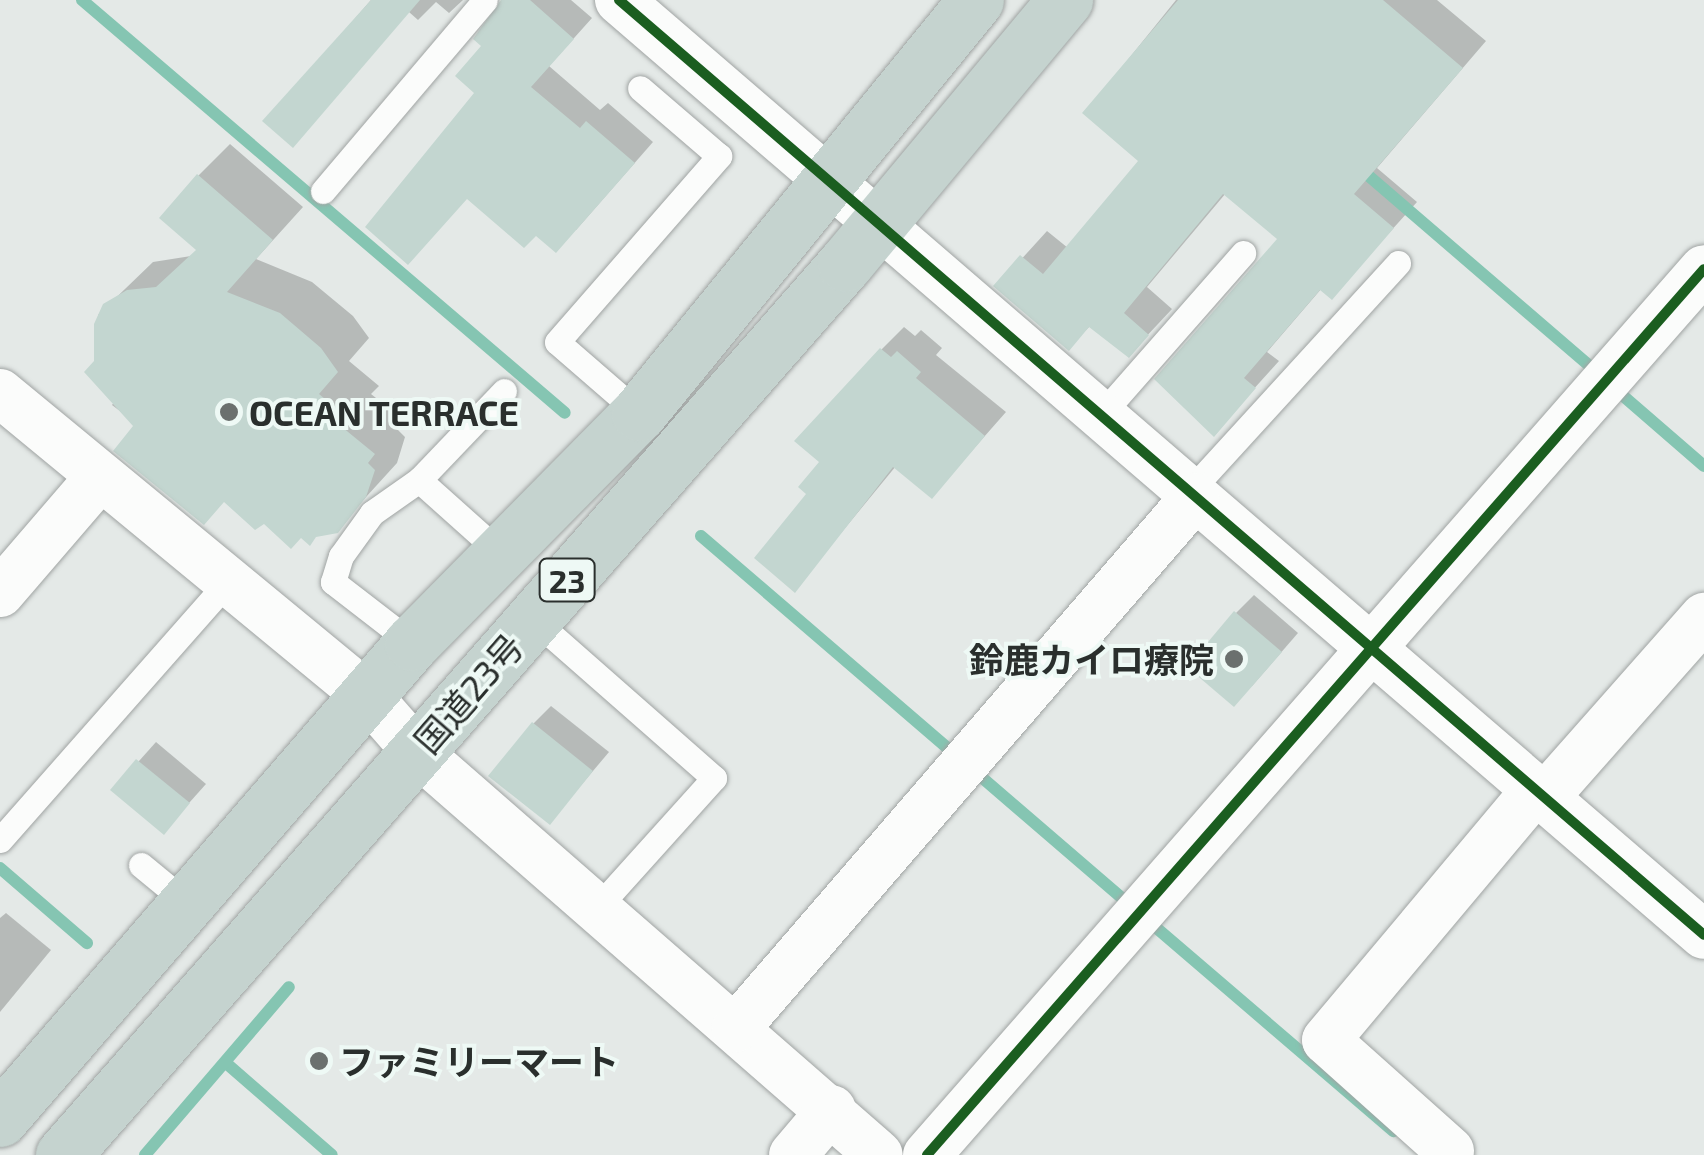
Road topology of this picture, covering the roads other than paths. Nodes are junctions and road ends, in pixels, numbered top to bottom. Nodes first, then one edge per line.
1 (485, 0) edge
2 (976, 0) edge
3 (1064, 0) edge
4 (629, 3) edge
5 (640, 88) dead end
6 (830, 182) junction
7 (322, 191) dead end
8 (876, 226) junction
9 (1243, 252) dead end
10 (1398, 264) dead end
11 (1704, 269) edge
12 (504, 391) dead end
13 (0, 394) edge
14 (639, 413) junction
15 (1100, 416) junction
16 (98, 478) junction
17 (419, 480) junction
18 (1192, 495) junction
19 (503, 555) junction
20 (226, 584) junction
21 (0, 593) edge
22 (1704, 617) edge
23 (532, 619) junction
24 (412, 643) junction
25 (1366, 650) junction
26 (367, 695) junction
27 (416, 751) junction
28 (1539, 795) junction
29 (2, 838) edge
30 (140, 865) dead end
31 (187, 903) junction
32 (598, 907) junction
33 (1704, 936) edge
34 (736, 1028) junction
35 (832, 1109) junction
36 (0, 1119) edge
37 (1450, 1151) dead end
38 (63, 1155) edge
39 (793, 1155) edge
40 (879, 1155) edge
41 (928, 1155) edge

1 - 7 lane
2 - 6 highway, 国道23号 / 23
3 - 8 highway, 国道23号 / 23
4 - 6 street
5 - 14 lane
6 - 8 street
6 - 14 highway, 国道23号 / 23
8 - 15 street
8 - 23 highway, 国道23号 / 23
9 - 15 lane
10 - 18 lane
11 - 25 street
12 - 17 lane
13 - 16 street
14 - 19 highway, 国道23号 / 23
15 - 18 street
16 - 20 street
16 - 21 street
17 - 19 lane
17 - 24 lane
18 - 25 street
18 - 34 street
19 - 24 highway, 国道23号 / 23
20 - 26 street
20 - 29 lane
22 - 28 street
23 - 27 highway, 国道23号 / 23
23 - 32 lane
24 - 26 highway, 国道23号 / 23
25 - 28 street
25 - 41 street
26 - 27 street
26 - 31 highway, 国道23号 / 23
27 - 32 street
27 - 38 highway, 国道23号 / 23
28 - 33 street
28 - 37 street
30 - 31 lane
31 - 36 highway, 国道23号 / 23
32 - 34 street
34 - 35 street
35 - 39 street
35 - 40 street

